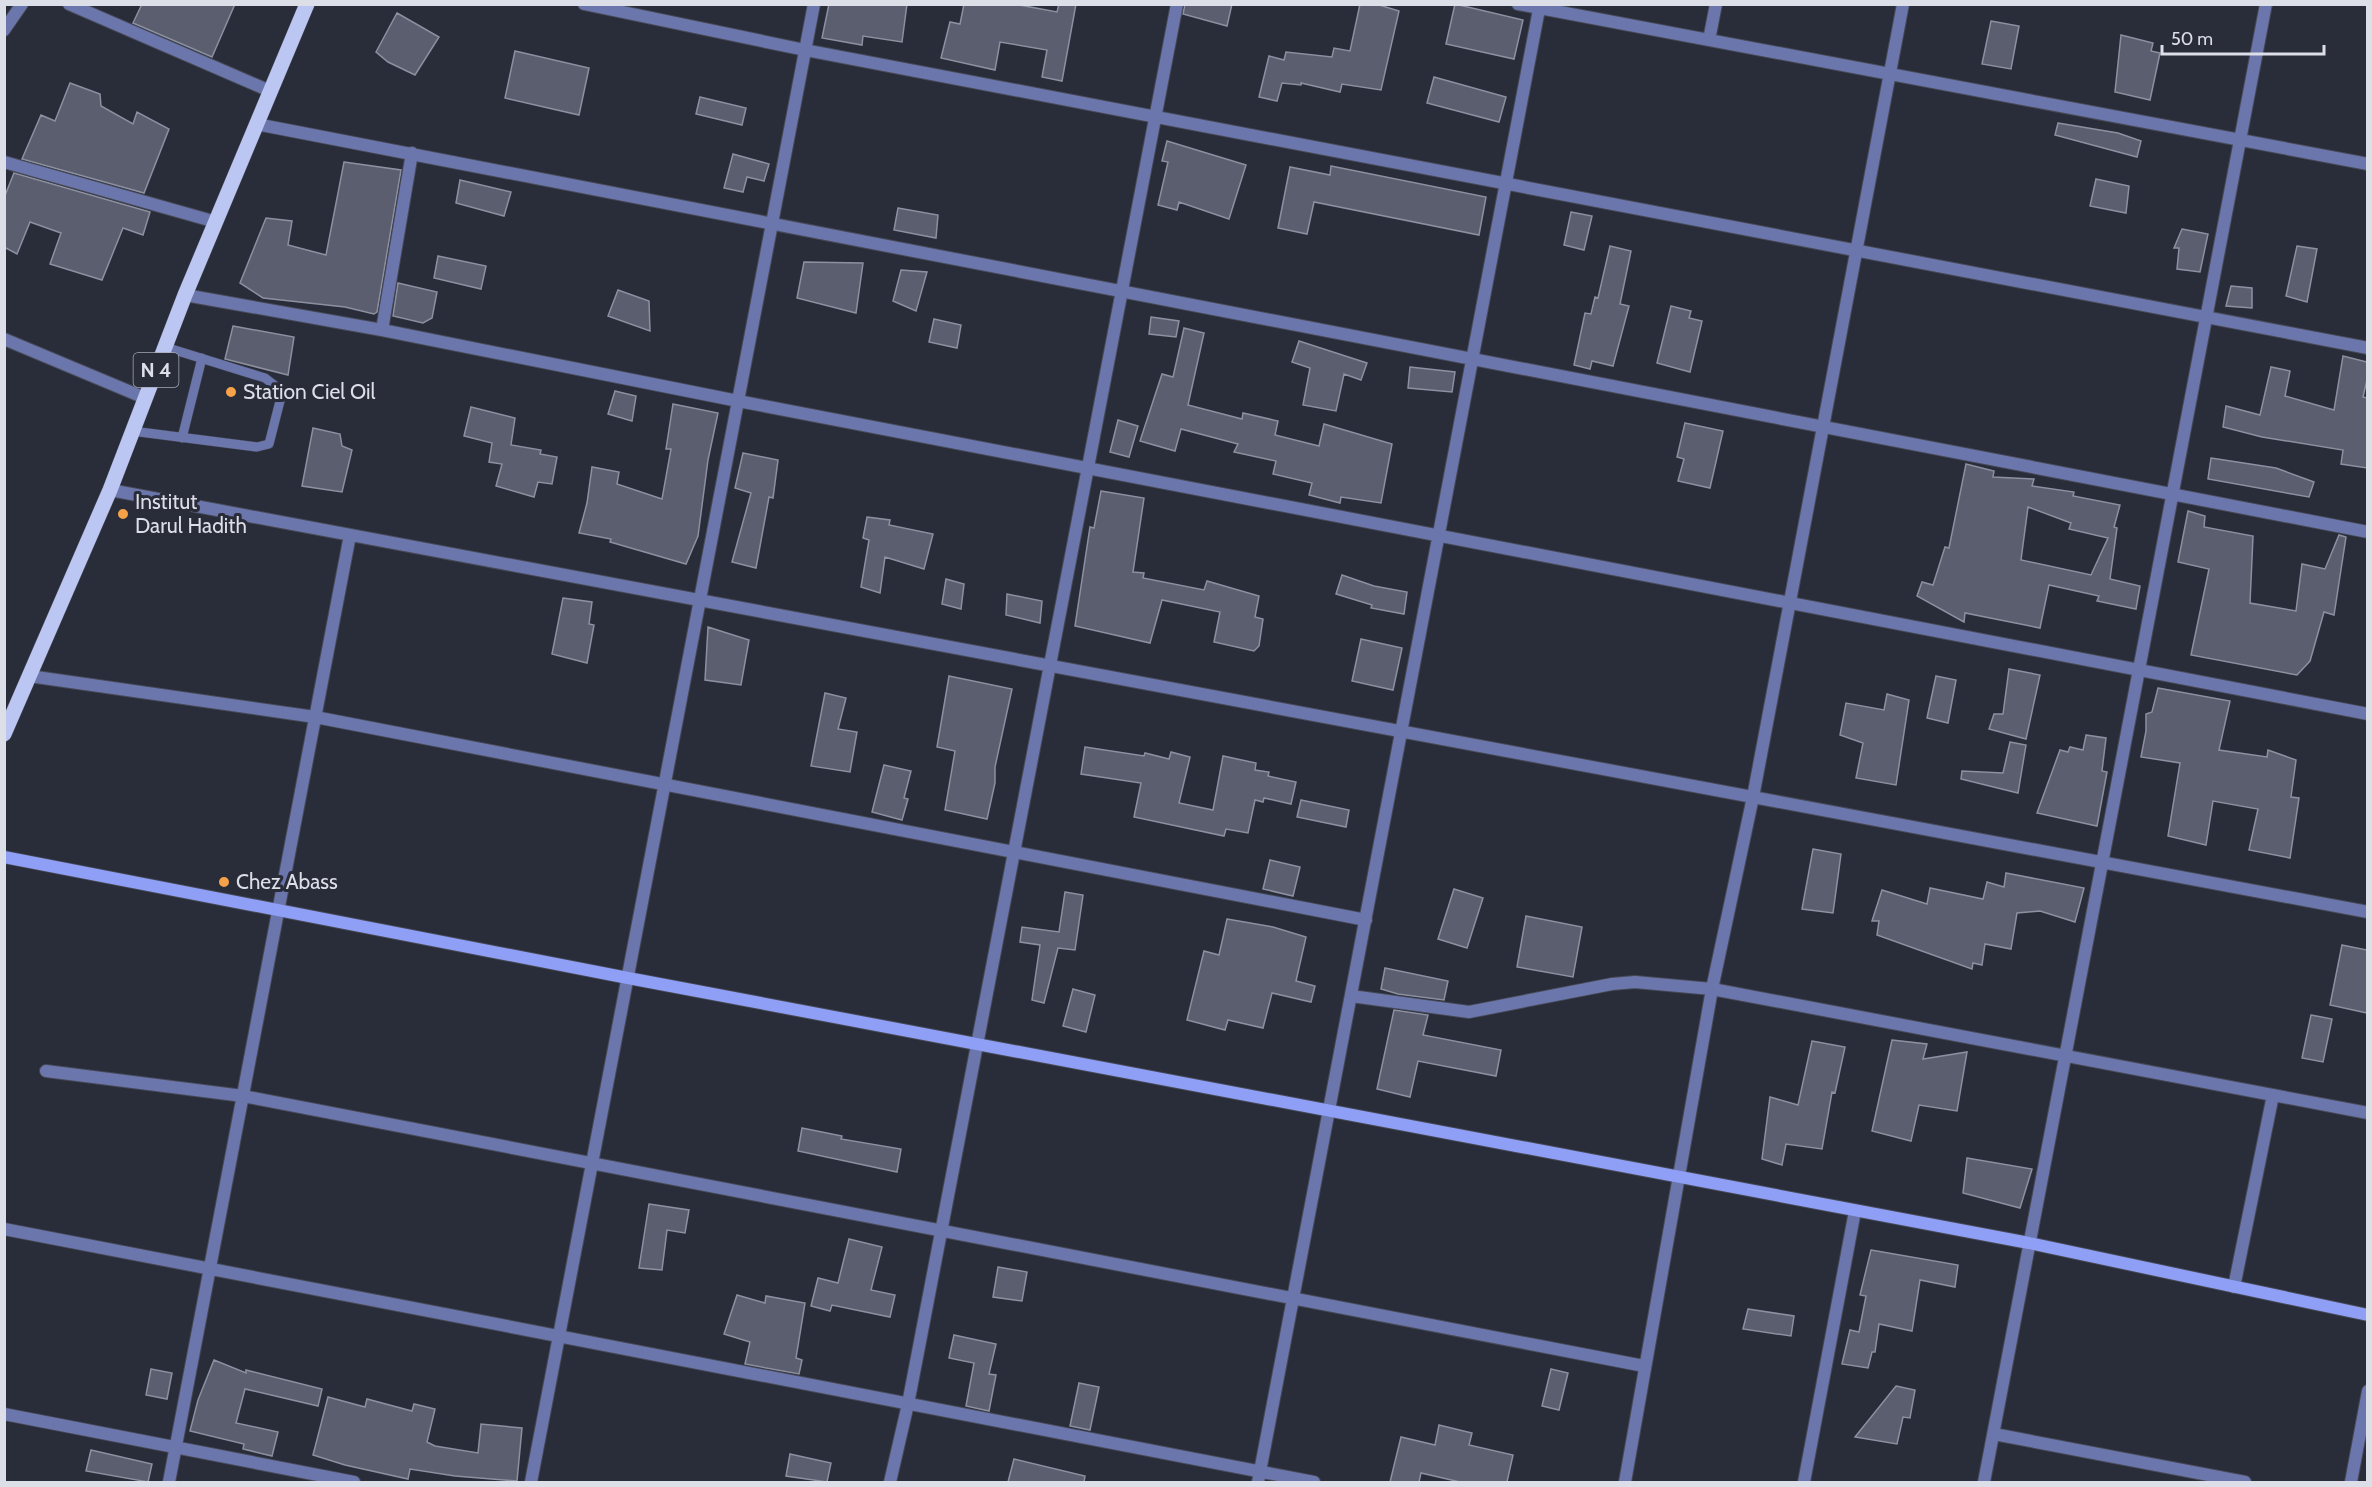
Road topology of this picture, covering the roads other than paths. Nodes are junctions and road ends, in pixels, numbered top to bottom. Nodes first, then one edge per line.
1 (22, 4) edge
2 (69, 4) edge
3 (308, 4) edge
4 (584, 4) edge
5 (814, 4) edge
6 (1177, 4) edge
7 (1518, 4) edge
8 (1716, 4) edge
9 (1903, 4) edge
10 (2266, 4) edge
11 (1540, 7) edge
12 (5, 32) edge
13 (1708, 40) junction
14 (805, 50) junction
15 (1891, 75) junction
16 (270, 91) junction
17 (1155, 117) junction
18 (256, 124) junction
19 (2241, 140) junction
20 (412, 153) junction
21 (4, 162) edge
22 (2367, 164) edge
23 (1506, 184) junction
24 (216, 222) junction
25 (772, 224) junction
26 (1857, 251) junction
27 (1122, 291) junction
28 (186, 295) junction
29 (2207, 318) junction
30 (382, 330) junction
31 (4, 339) edge
32 (165, 347) junction
33 (2367, 348) edge
34 (202, 358) junction
35 (1473, 359) junction
36 (145, 398) junction
37 (738, 401) junction
38 (1824, 427) junction
39 (132, 431) junction
40 (182, 438) junction
41 (1088, 468) junction
42 (110, 490) junction
43 (2173, 494) junction
44 (2367, 532) edge
45 (350, 535) junction
46 (1439, 535) junction
47 (700, 600) junction
48 (1790, 603) junction
49 (1050, 665) junction
50 (2140, 670) junction
51 (29, 676) junction
52 (2367, 714) edge
53 (315, 717) junction
54 (1402, 731) junction
55 (4, 734) edge
56 (665, 785) junction
57 (1753, 797) junction
58 (1014, 852) junction
59 (4, 857) edge
60 (2103, 862) junction
61 (278, 909) junction
62 (2367, 912) edge
63 (1366, 920) junction
64 (628, 978) junction
65 (1712, 989) junction
66 (1351, 996) junction
67 (977, 1045) junction
68 (2066, 1055) junction
69 (46, 1071) dead end
70 (2273, 1095) junction
71 (243, 1096) junction
72 (1329, 1111) junction
73 (2367, 1113) edge
74 (592, 1164) junction
75 (1680, 1178) junction
76 (1855, 1211) junction
77 (4, 1229) edge
78 (942, 1231) junction
79 (2029, 1243) junction
80 (210, 1269) junction
81 (2234, 1287) junction
82 (1293, 1299) junction
83 (2367, 1315) edge
84 (559, 1337) junction
85 (1644, 1366) junction
86 (2367, 1391) edge
87 (908, 1404) junction
88 (4, 1414) edge
89 (1994, 1434) junction
90 (175, 1448) junction
91 (1259, 1477) edge
92 (169, 1482) edge
93 (354, 1482) edge
94 (531, 1482) edge
95 (890, 1482) edge
96 (1314, 1482) edge
97 (1625, 1482) edge
98 (1804, 1482) edge
99 (1984, 1482) edge
100 (2245, 1482) edge
101 (2351, 1482) edge

1 - 12 street
2 - 16 street
3 - 16 main road, N 4
4 - 14 street
5 - 14 street
6 - 17 street
7 - 11 street
8 - 13 street
9 - 15 street
10 - 19 street
11 - 13 street
11 - 23 street
13 - 15 street
14 - 17 street
14 - 25 street
15 - 19 street
15 - 26 street
16 - 18 main road, N 4
17 - 23 street
17 - 27 street
18 - 20 street
18 - 24 main road, N 4
19 - 22 street
19 - 29 street
20 - 25 street
20 - 30 street
21 - 24 street
23 - 26 street
23 - 35 street
24 - 28 main road, N 4
25 - 27 street
25 - 37 street
26 - 29 street
26 - 38 street
27 - 35 street
27 - 41 street
28 - 30 street
28 - 32 main road, N 4
29 - 33 street
29 - 43 street
30 - 37 street
31 - 36 street
32 - 34 lane
32 - 36 main road, N 4
34 - 40 lane
34 - 40 lane
35 - 38 street
35 - 46 street
36 - 39 main road, N 4
37 - 41 street
37 - 47 street
38 - 43 street
38 - 48 street
39 - 40 lane
39 - 42 main road, N 4
41 - 46 street
41 - 49 street
42 - 45 street
42 - 51 main road, N 4
43 - 44 street
43 - 50 street
45 - 47 street
45 - 53 street
46 - 48 street
46 - 54 street
47 - 49 street
47 - 56 street
48 - 50 street
48 - 57 street
49 - 54 street
49 - 58 street
50 - 52 street
50 - 60 street
51 - 53 street
51 - 55 main road, N 4
53 - 56 street
53 - 61 street
54 - 57 street
54 - 63 street
56 - 58 street
56 - 64 street
57 - 60 street
57 - 65 street
58 - 63 street
58 - 67 street
59 - 61 street
60 - 62 street
60 - 68 street
61 - 64 street
61 - 71 street
63 - 66 street
64 - 67 street
64 - 74 street
65 - 66 street
65 - 68 street
65 - 75 street
66 - 72 street
67 - 72 street
67 - 78 street
68 - 70 street
68 - 79 street
69 - 71 street
70 - 73 street
70 - 81 street
71 - 74 street
71 - 80 street
72 - 75 street
72 - 82 street
74 - 78 street
74 - 84 street
75 - 76 street
75 - 85 street
76 - 79 street
76 - 98 street
77 - 80 street
78 - 82 street
78 - 87 street
79 - 81 street
79 - 89 street
80 - 84 street
80 - 90 street
81 - 83 street
82 - 85 street
82 - 91 street
84 - 87 street
84 - 94 street
85 - 97 street
86 - 101 street
87 - 91 street
87 - 95 street
88 - 90 street
89 - 99 street
89 - 100 street
90 - 92 street
90 - 93 street
91 - 96 street

